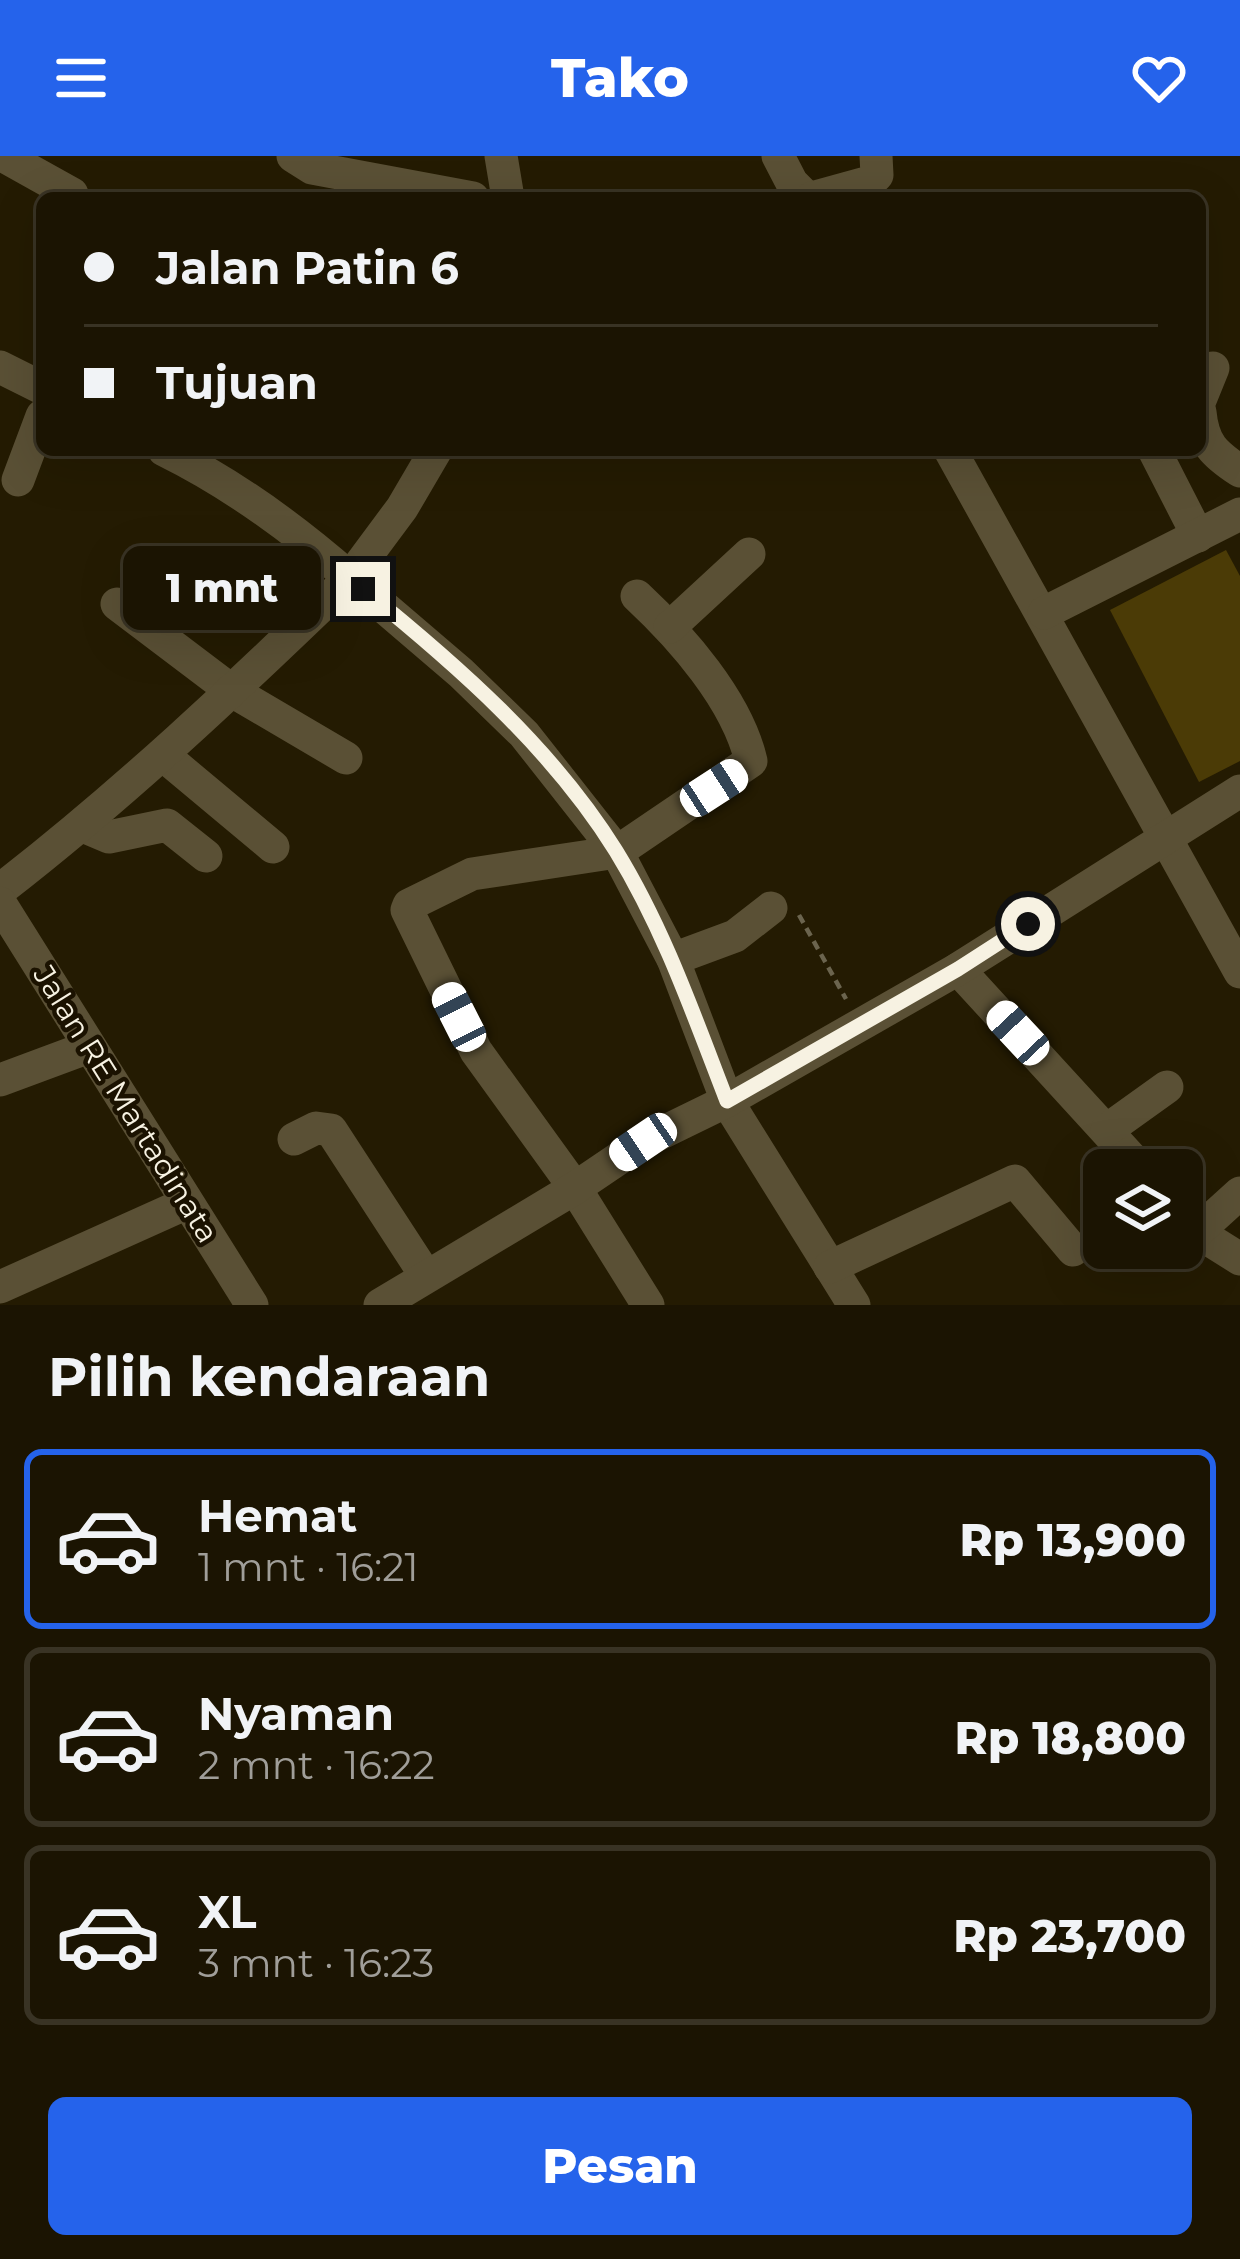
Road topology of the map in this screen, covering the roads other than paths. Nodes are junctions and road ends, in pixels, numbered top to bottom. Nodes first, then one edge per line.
1 (4, 156) edge
2 (292, 156) edge
3 (501, 156) edge
4 (778, 156) edge
5 (876, 156) edge
6 (68, 192) edge
7 (441, 192) edge
8 (507, 192) edge
9 (802, 192) edge
10 (832, 192) edge
11 (0, 367) edge
12 (1214, 368) dead end
13 (36, 385) edge
14 (1206, 386) edge
15 (36, 432) edge
16 (1206, 439) edge
17 (176, 456) edge
18 (432, 456) edge
19 (953, 456) edge
20 (1157, 456) edge
21 (1240, 471) edge
22 (18, 480) dead end
23 (1240, 514) edge
24 (1198, 536) junction
25 (749, 554) dead end
26 (350, 578) junction
27 (637, 596) dead end
28 (117, 604) dead end
29 (1044, 613) junction
30 (670, 627) junction
31 (232, 691) junction
32 (163, 754) junction
33 (346, 758) dead end
34 (1240, 791) edge
35 (83, 826) junction
36 (1166, 836) junction
37 (273, 847) dead end
38 (616, 852) junction
39 (206, 856) dead end
40 (0, 890) edge
41 (0, 903) edge
42 (771, 908) road end
43 (1230, 934) edge
44 (673, 959) junction
45 (958, 969) junction
46 (1240, 972) edge
47 (89, 1047) junction
48 (0, 1080) edge
49 (1167, 1087) dead end
50 (727, 1101) junction
51 (1107, 1130) junction
52 (294, 1139) dead end
53 (1124, 1149) edge
54 (575, 1188) junction
55 (1240, 1193) edge
56 (187, 1203) junction
57 (1203, 1216) edge
58 (1203, 1233) edge
59 (1073, 1250) dead end
60 (1240, 1259) edge
61 (830, 1267) junction
62 (426, 1276) junction
63 (0, 1287) edge
64 (252, 1305) edge
65 (380, 1305) edge
66 (648, 1305) edge
67 (854, 1305) edge

1 - 6 street
2 - 7 street
3 - 8 street
4 - 9 street
5 - 10 street
11 - 13 street
12 - 14 street
15 - 22 street
16 - 21 street
17 - 26 street
18 - 26 street
19 - 29 street
20 - 24 street
23 - 24 street
24 - 29 street
25 - 30 street
26 - 31 street
26 - 38 street
27 - 30 street
28 - 31 street
29 - 36 street
30 - 38 street
31 - 32 street
31 - 33 street
32 - 35 street
32 - 37 street
34 - 36 street
35 - 39 street
35 - 40 street
36 - 43 street
36 - 45 street
38 - 44 street
38 - 54 street
41 - 47 street, Jalan RE Martadinata
42 - 44 street
43 - 46 street
44 - 50 street
45 - 50 street
45 - 51 street
47 - 48 street
47 - 56 street, Jalan RE Martadinata
49 - 51 street
50 - 54 street
50 - 61 street
51 - 53 street
52 - 62 street
54 - 62 street
54 - 66 street
55 - 57 street
56 - 63 street
56 - 64 street, Jalan RE Martadinata
58 - 60 street
59 - 61 street
61 - 67 street
62 - 65 street

